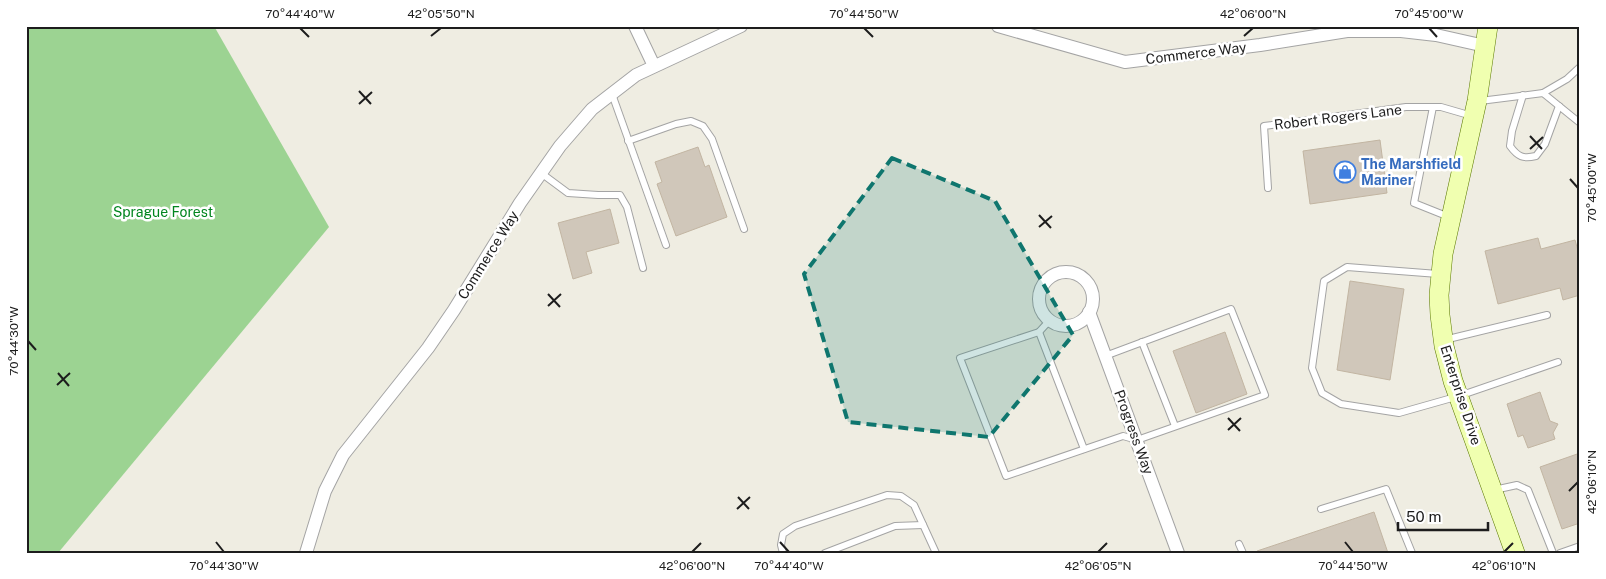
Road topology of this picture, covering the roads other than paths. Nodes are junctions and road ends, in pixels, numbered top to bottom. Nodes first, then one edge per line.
1 (635, 26) edge
2 (741, 26) edge
3 (998, 26) edge
4 (1488, 26) edge
5 (1485, 46) junction
6 (654, 66) junction
7 (1580, 68) edge
8 (1543, 93) junction
9 (612, 94) junction
10 (1523, 95) junction
11 (1559, 106) junction
12 (1433, 108) junction
13 (1475, 108) junction
14 (1580, 123) edge
15 (628, 141) junction
16 (541, 173) junction
17 (1268, 188) dead end
18 (1451, 218) junction
19 (744, 229) dead end
20 (666, 246) dead end
21 (642, 268) dead end
22 (1441, 275) junction
23 (1089, 312) junction
24 (1547, 315) dead end
25 (1050, 320) junction
26 (1038, 332) junction
27 (1443, 340) junction
28 (1142, 342) junction
29 (1105, 356) junction
30 (1558, 362) dead end
31 (1459, 396) junction
32 (1175, 426) junction
33 (1137, 440) junction
34 (1084, 449) junction
35 (1493, 491) junction
36 (1321, 509) dead end
37 (923, 524) junction
38 (1240, 544) dead end
39 (1580, 546) edge
40 (306, 553) edge
41 (783, 553) edge
42 (825, 553) edge
43 (936, 553) edge
44 (1178, 553) edge
45 (1243, 553) edge
46 (1412, 553) edge
47 (1516, 553) edge
48 (1553, 553) edge
49 (1560, 553) edge

1 - 6 street
2 - 6 street, Commerce Way
3 - 5 street, Commerce Way
4 - 5 street, Enterprise Drive
5 - 13 street, Enterprise Drive
6 - 9 street, Commerce Way
7 - 8 lane
8 - 10 lane
8 - 11 lane
9 - 15 lane
9 - 16 street, Commerce Way
10 - 11 lane
10 - 13 lane
11 - 14 lane
12 - 13 lane, Robert Rogers Lane
12 - 17 lane, Robert Rogers Lane
12 - 18 lane
13 - 18 street, Enterprise Drive
15 - 19 lane
15 - 20 lane
16 - 21 lane
16 - 40 street, Commerce Way
18 - 22 street, Enterprise Drive
22 - 27 street, Enterprise Drive
22 - 31 lane
23 - 25 street
23 - 25 street, Progress Way
23 - 29 street, Progress Way
24 - 27 lane
25 - 26 lane
26 - 34 lane
26 - 34 lane
27 - 31 street, Enterprise Drive
28 - 29 lane
28 - 32 lane
28 - 32 lane
29 - 33 street, Progress Way
30 - 31 lane
31 - 35 street, Enterprise Drive
32 - 33 lane
33 - 34 lane
33 - 44 street, Progress Way
35 - 47 street, Enterprise Drive
35 - 48 lane
36 - 46 lane
37 - 41 lane
37 - 42 lane
37 - 43 lane
38 - 45 lane
39 - 49 lane

